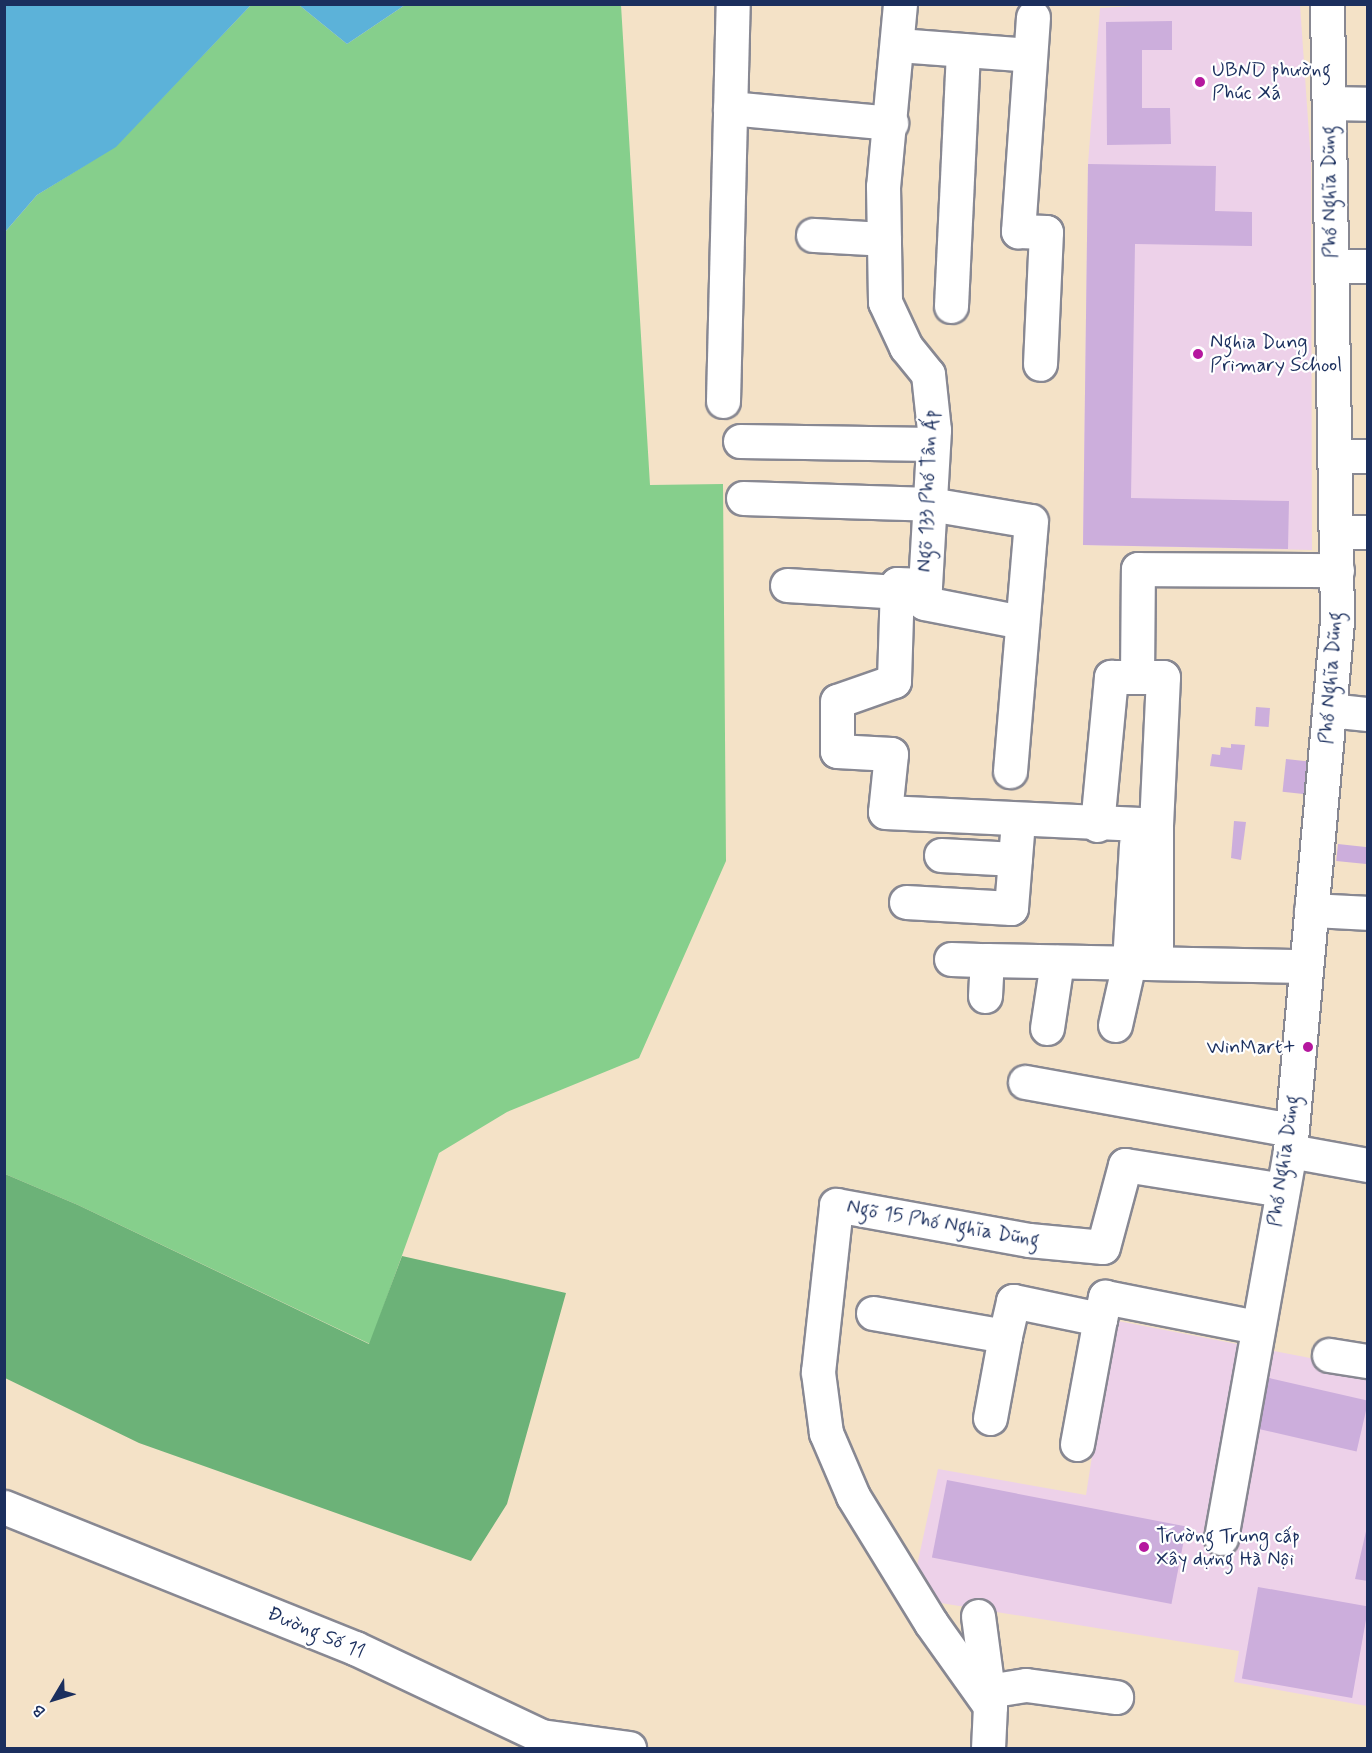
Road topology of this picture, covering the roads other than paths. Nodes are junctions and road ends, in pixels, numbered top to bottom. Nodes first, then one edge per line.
1 (733, 4) edge
2 (900, 4) edge
3 (1327, 4) edge
4 (1033, 18) dead end
5 (898, 45) junction
6 (963, 50) junction
7 (1030, 55) junction
8 (1329, 103) junction
9 (1368, 104) edge
10 (730, 108) junction
11 (891, 123) junction
12 (813, 235) dead end
13 (884, 239) junction
14 (1332, 266) junction
15 (1368, 266) edge
16 (951, 306) dead end
17 (1040, 363) dead end
18 (723, 401) dead end
19 (740, 441) dead end
20 (933, 444) junction
21 (1335, 456) junction
22 (1368, 456) edge
23 (743, 498) dead end
24 (930, 504) junction
25 (1352, 532) edge
26 (1336, 570) junction
27 (787, 585) dead end
28 (911, 589) junction
29 (1022, 622) junction
30 (1137, 677) junction
31 (1329, 710) junction
32 (1368, 714) edge
33 (1010, 771) dead end
34 (1018, 820) junction
35 (1097, 825) junction
36 (1146, 826) junction
37 (941, 855) dead end
38 (1015, 859) junction
39 (906, 902) dead end
40 (1011, 908) junction
41 (1311, 910) junction
42 (1368, 913) edge
43 (951, 959) dead end
44 (998, 960) junction
45 (1057, 962) junction
46 (1142, 963) junction
47 (1306, 966) junction
48 (985, 996) dead end
49 (1115, 1025) dead end
50 (1047, 1028) dead end
51 (1025, 1082) dead end
52 (1291, 1140) junction
53 (1368, 1164) edge
54 (1282, 1190) junction
55 (873, 1313) dead end
56 (1100, 1319) junction
57 (1005, 1336) junction
58 (1255, 1337) junction
59 (1329, 1355) dead end
60 (1368, 1361) edge
61 (990, 1418) dead end
62 (1077, 1444) dead end
63 (4, 1507) edge
64 (1221, 1538) dead end
65 (978, 1616) dead end
66 (1116, 1697) dead end
67 (989, 1699) junction
68 (629, 1749) edge
69 (988, 1749) edge

1 - 10 street
2 - 5 street, Ngõ 133 Phố Tân Ấp
3 - 8 street, Phố Nghĩa Dũng
4 - 7 street
5 - 6 street
5 - 11 street, Ngõ 133 Phố Tân Ấp
6 - 7 street
6 - 16 street
7 - 17 street
8 - 9 street
8 - 14 street, Phố Nghĩa Dũng
10 - 11 street
10 - 18 street
11 - 13 street, Ngõ 133 Phố Tân Ấp
12 - 13 street
13 - 20 street, Ngõ 133 Phố Tân Ấp
14 - 15 street
14 - 21 street, Phố Nghĩa Dũng
19 - 20 street
20 - 24 street, Ngõ 133 Phố Tân Ấp
21 - 22 street
21 - 25 street, Phố Nghĩa Dũng
23 - 24 street
24 - 28 street, Ngõ 133 Phố Tân Ấp
24 - 29 street
25 - 26 street, Phố Nghĩa Dũng
26 - 30 street
26 - 31 street, Phố Nghĩa Dũng
27 - 28 street
28 - 29 street, Ngõ 133 Phố Tân Ấp
28 - 34 street
29 - 33 street
30 - 35 street
30 - 36 street
31 - 32 street
31 - 41 street, Phố Nghĩa Dũng
34 - 35 street
34 - 38 street
35 - 36 street
36 - 46 street
37 - 38 street
38 - 40 street
39 - 40 street
40 - 44 street
41 - 42 street
41 - 47 street, Phố Nghĩa Dũng
43 - 44 street
44 - 45 street
44 - 48 street
45 - 46 street
45 - 50 street
46 - 47 street
46 - 49 street
47 - 52 street, Phố Nghĩa Dũng
51 - 52 street
52 - 53 street
52 - 54 street, Phố Nghĩa Dũng
54 - 58 street, Phố Nghĩa Dũng
54 - 67 street, Ngõ 15 Phố Nghĩa Dũng
55 - 57 street
56 - 57 street
56 - 58 street
56 - 62 street
57 - 61 street
58 - 64 street, Phố Nghĩa Dũng
59 - 60 street
63 - 68 street, Đường Số 11
65 - 67 street
66 - 67 street
67 - 69 street

